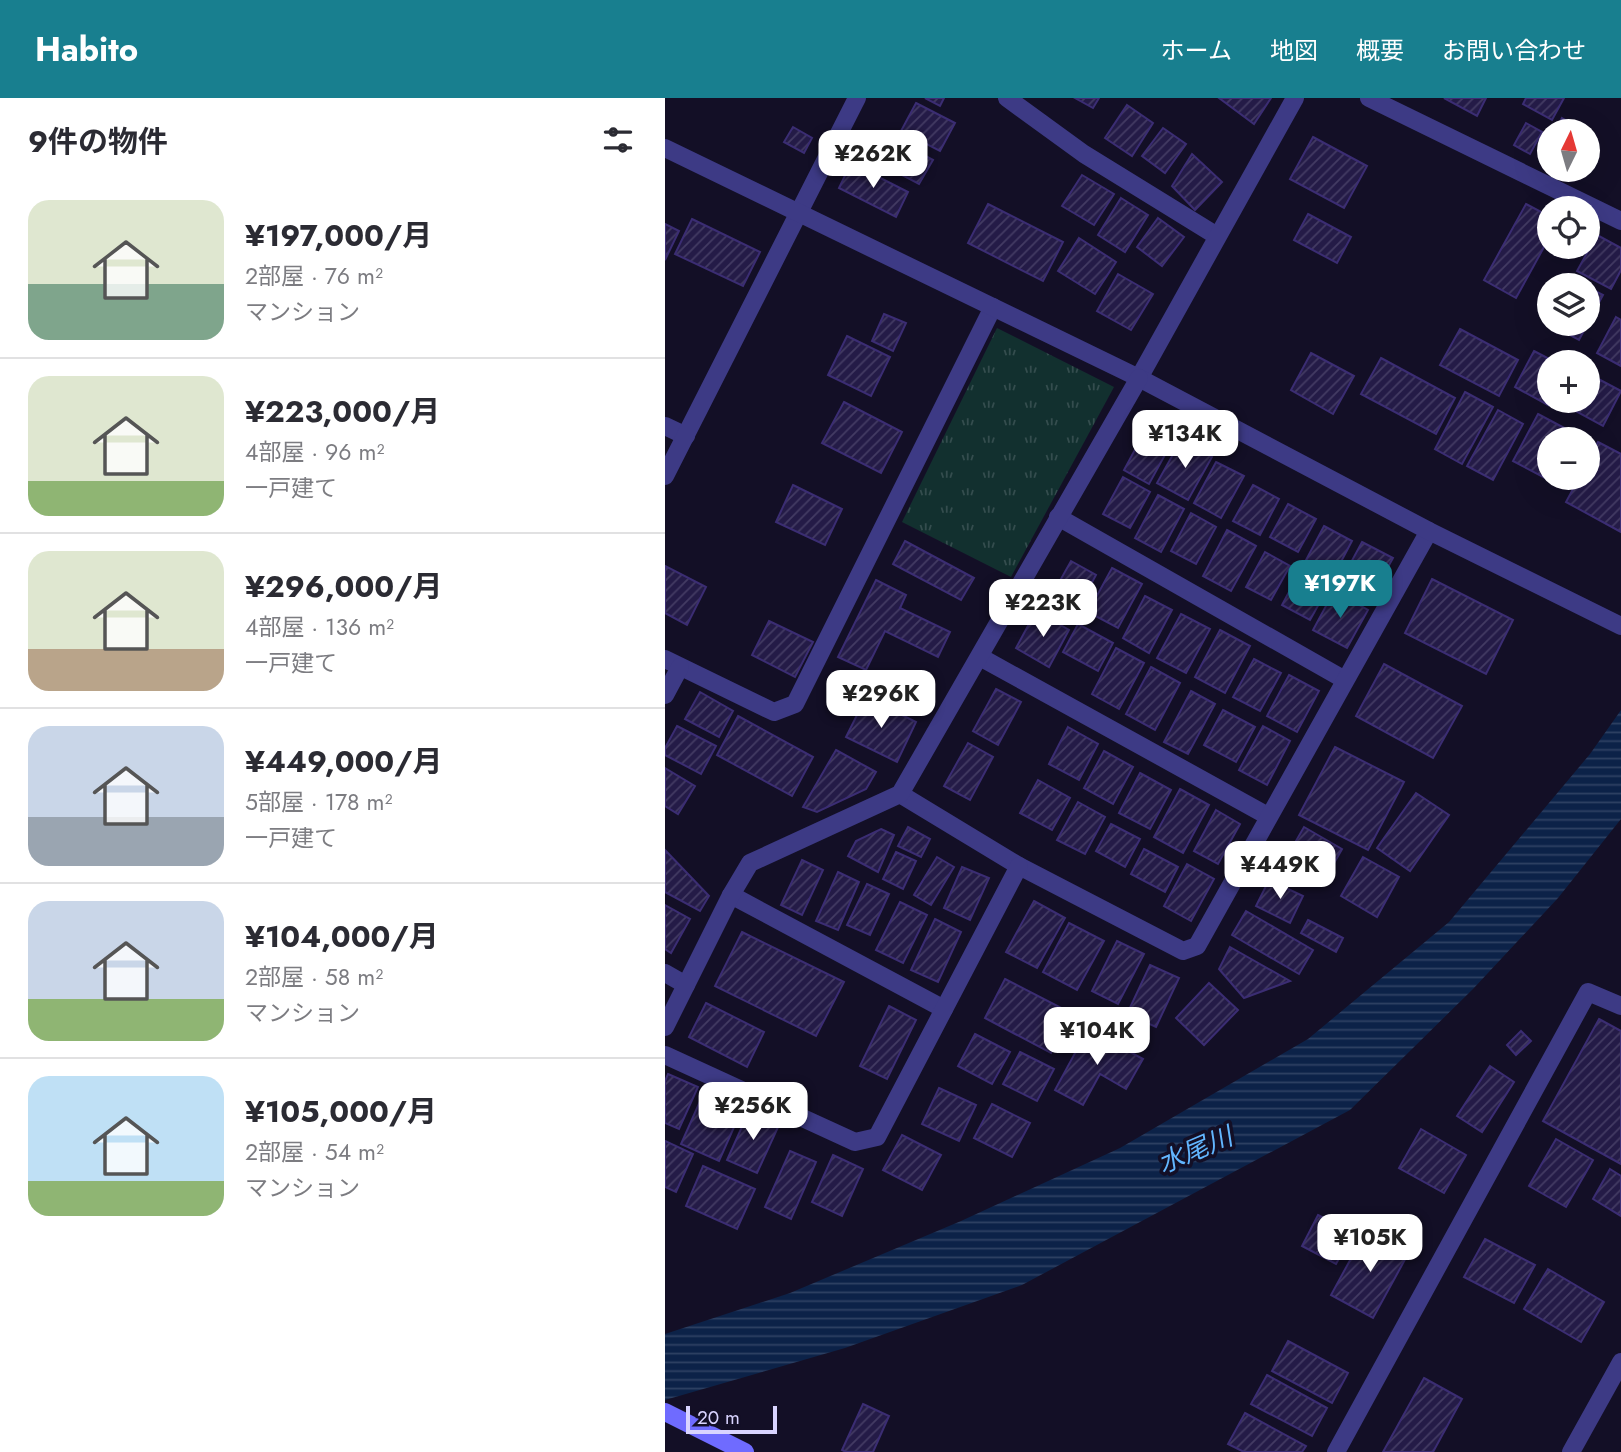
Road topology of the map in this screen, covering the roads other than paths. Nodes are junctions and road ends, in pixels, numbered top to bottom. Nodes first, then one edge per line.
1 (857, 98) edge
2 (1007, 98) edge
3 (1295, 98) edge
4 (1369, 98) edge
5 (665, 148) edge
6 (798, 211) junction
7 (1621, 221) edge
8 (1217, 236) junction
9 (993, 307) junction
10 (1139, 378) junction
11 (665, 426) edge
12 (686, 436) junction
13 (665, 476) edge
14 (1058, 517) junction
15 (1429, 531) junction
16 (1621, 626) edge
17 (979, 657) junction
18 (672, 663) edge
19 (1345, 680) junction
20 (665, 695) edge
21 (900, 794) junction
22 (1268, 816) junction
23 (1019, 866) junction
24 (731, 895) junction
25 (665, 973) edge
26 (686, 985) junction
27 (1621, 1006) edge
28 (944, 1009) junction
29 (665, 1027) edge
30 (665, 1055) edge
31 (1621, 1362) edge
32 (665, 1412) edge
33 (745, 1452) edge
34 (1336, 1452) edge
35 (1571, 1452) edge

1 - 6 street
2 - 8 street
3 - 8 street
4 - 7 street
5 - 6 street
6 - 9 street
6 - 12 street
8 - 10 street
9 - 10 street
9 - 18 street
10 - 14 street
10 - 15 street
11 - 12 street
12 - 13 street
14 - 17 street
14 - 19 street
15 - 16 street
15 - 19 street
17 - 21 street
17 - 22 street
18 - 20 street
19 - 22 street
21 - 23 street
21 - 24 street
22 - 23 street
23 - 28 street
24 - 26 street
24 - 28 street
25 - 26 street
26 - 29 street
27 - 34 street
28 - 30 street
31 - 35 street
32 - 33 main road

